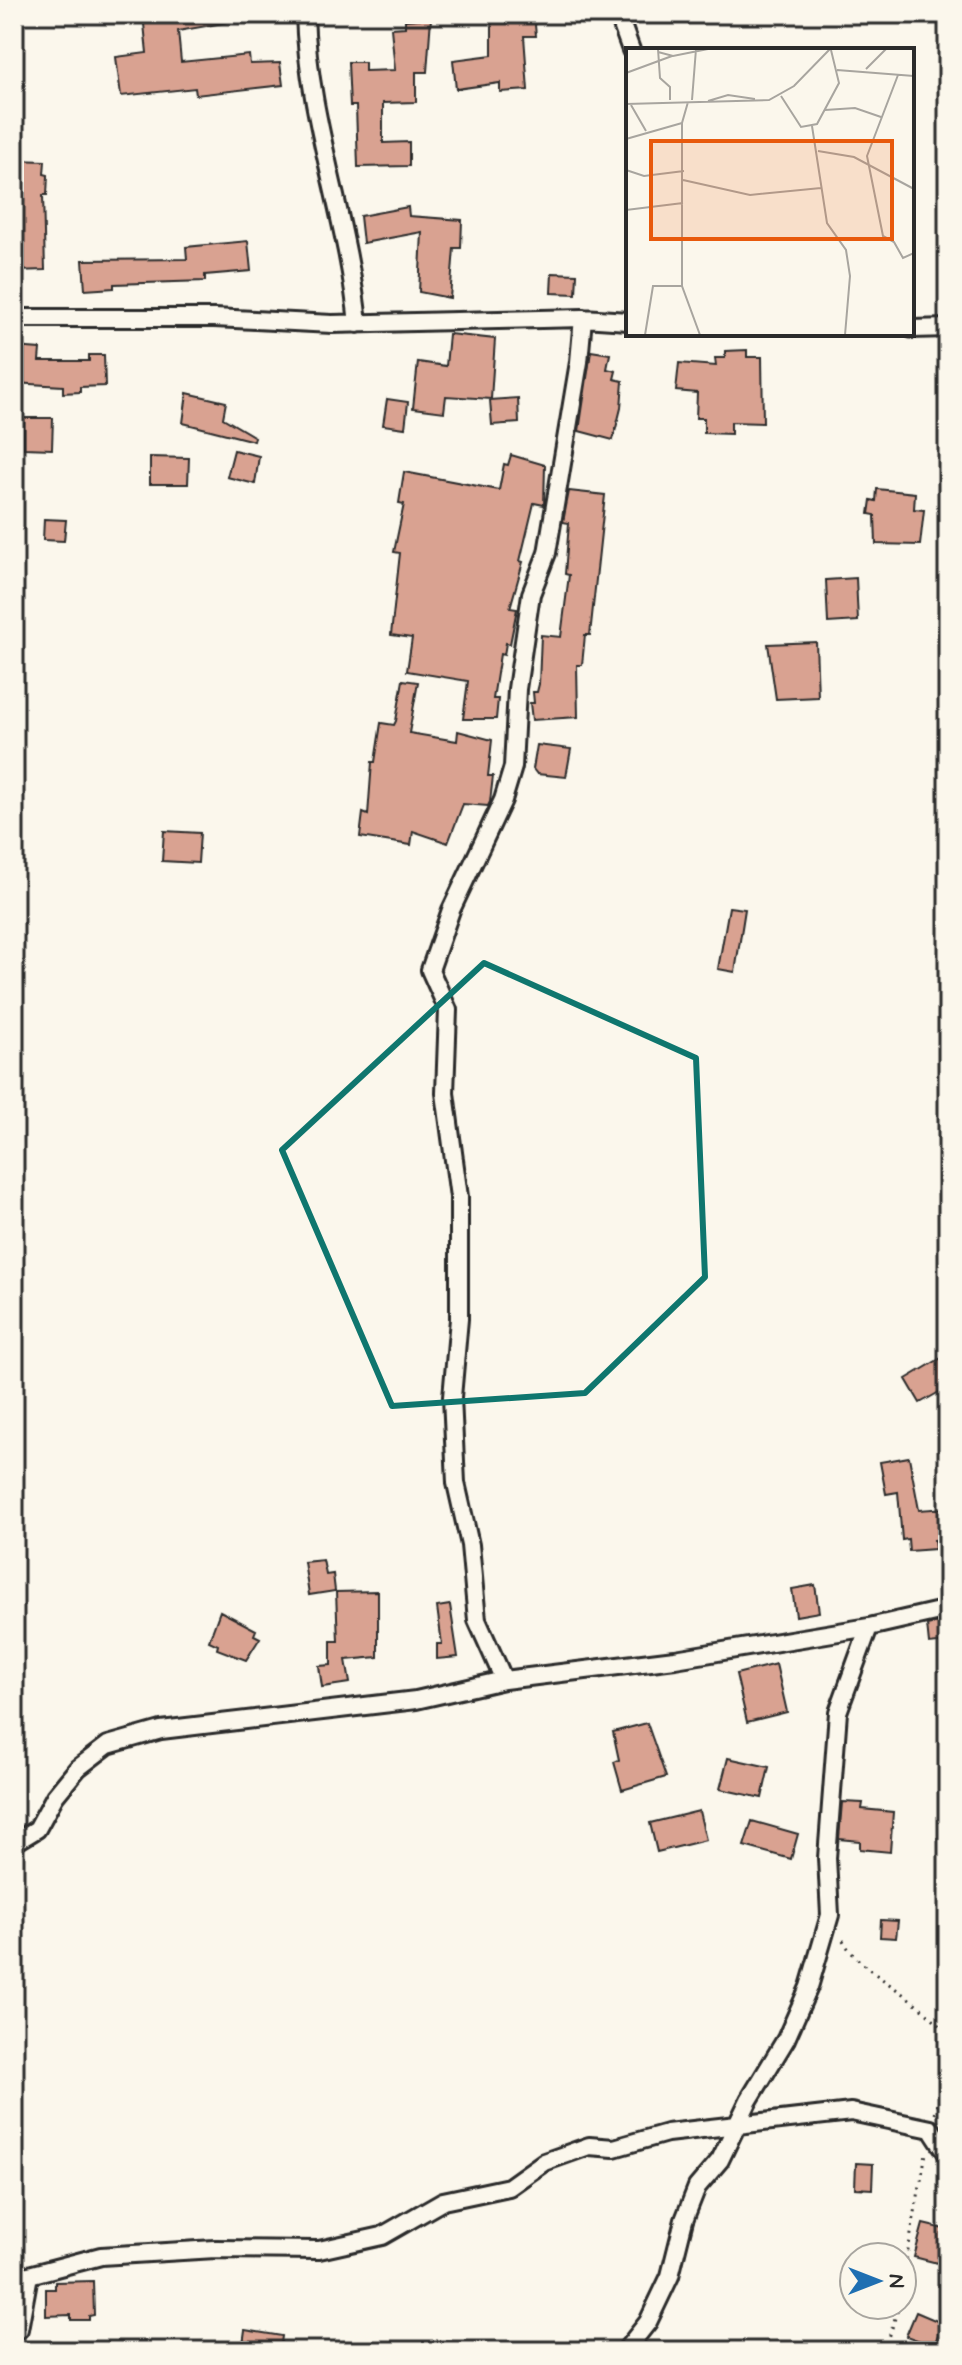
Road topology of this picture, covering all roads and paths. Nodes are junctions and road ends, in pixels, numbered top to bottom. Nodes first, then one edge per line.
1 (305, 14) edge
2 (618, 14) edge
3 (630, 48) edge
4 (14, 318) edge
5 (583, 318) junction
6 (626, 321) edge
7 (358, 324) junction
8 (948, 328) edge
9 (914, 329) edge
10 (948, 1609) edge
11 (869, 1627) junction
12 (504, 1680) junction
13 (14, 1843) edge
14 (830, 1915) junction
15 (948, 2036) edge
16 (948, 2072) edge
17 (740, 2123) junction
18 (931, 2129) junction
19 (948, 2155) edge
20 (908, 2241) edge
21 (894, 2321) edge
22 (14, 2331) edge
23 (625, 2351) edge
24 (885, 2351) edge

1 - 7 street
2 - 3 street
4 - 7 street
5 - 6 street
5 - 7 street
5 - 12 street
8 - 9 street
10 - 11 street
11 - 12 street
11 - 14 street
12 - 13 street
14 - 15 path
14 - 17 street
16 - 18 path
17 - 18 street
17 - 22 street
17 - 23 street
18 - 19 street
18 - 20 path
21 - 24 path

